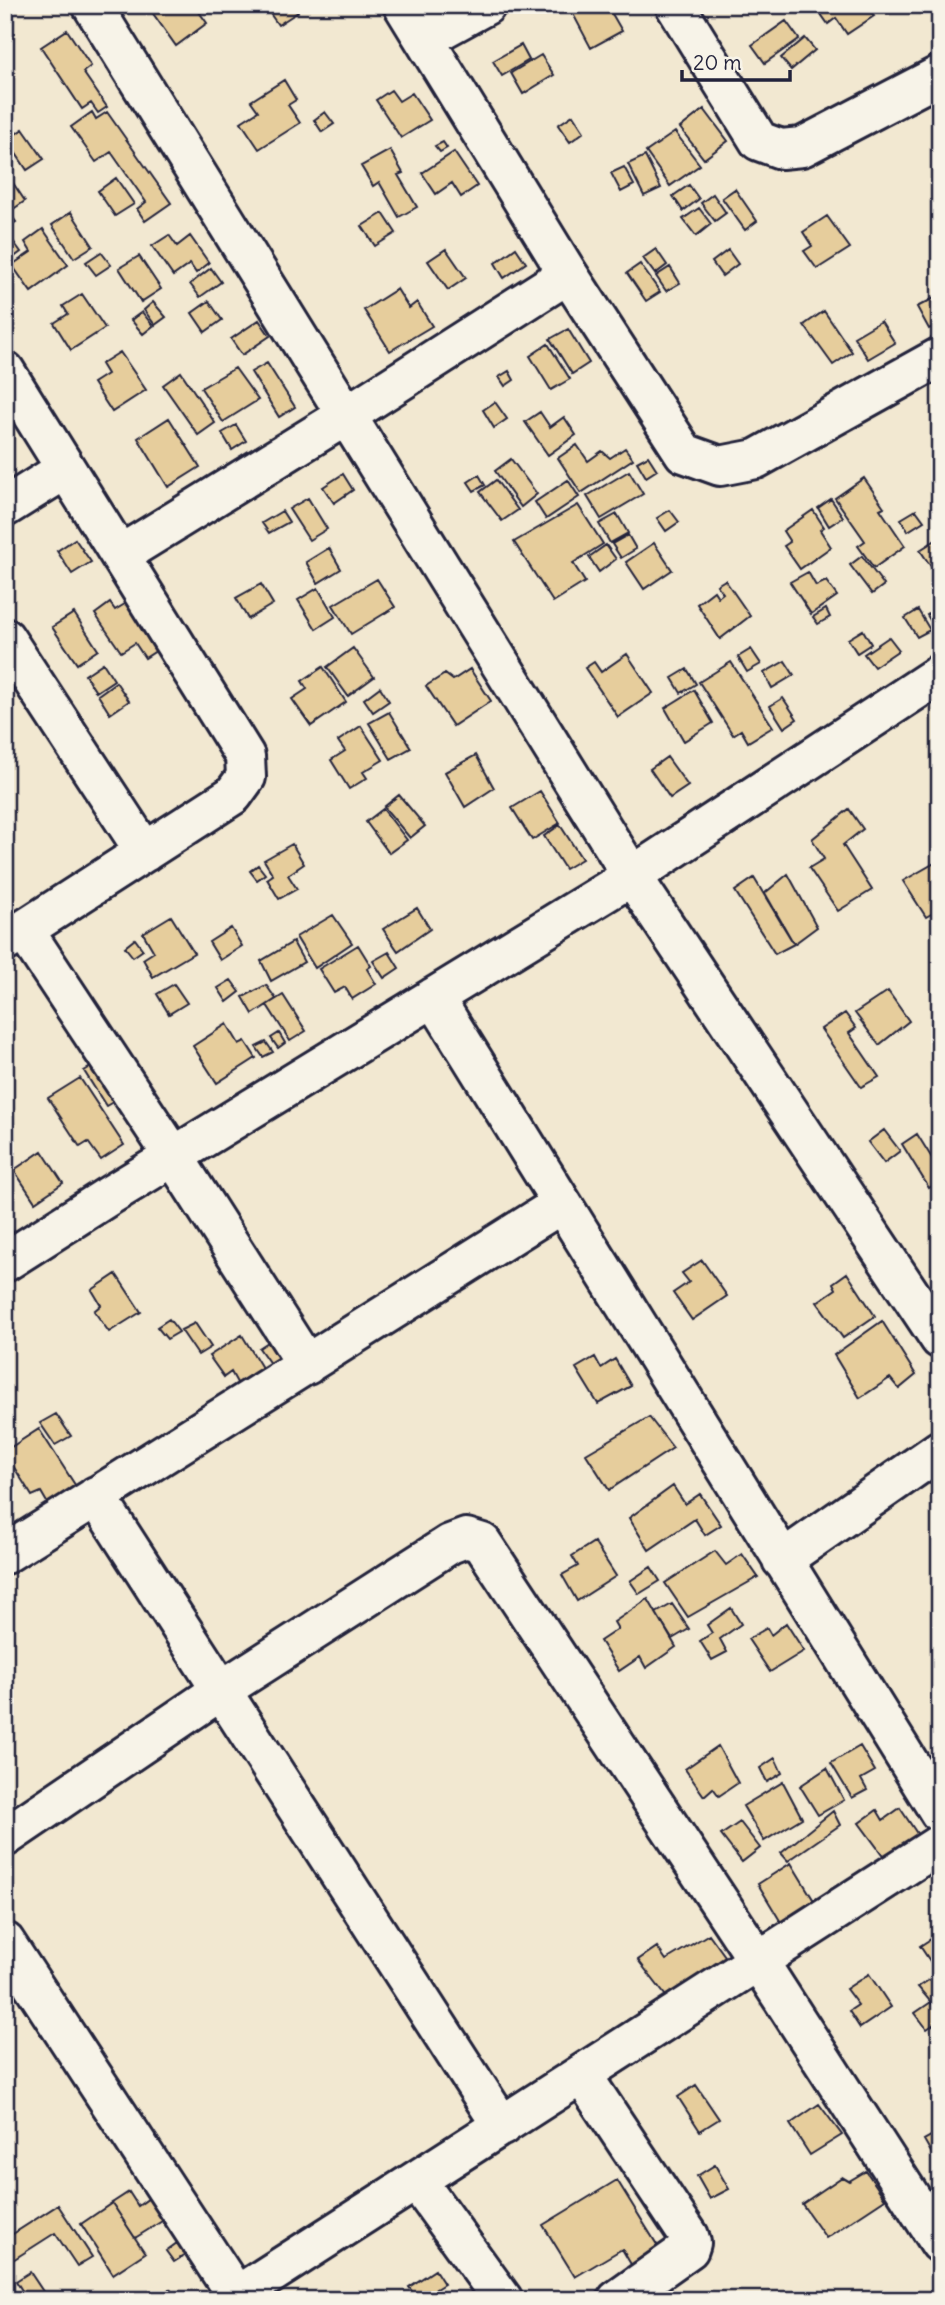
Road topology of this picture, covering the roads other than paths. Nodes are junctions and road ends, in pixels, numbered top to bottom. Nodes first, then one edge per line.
1 (92, 5) edge
2 (403, 5) edge
3 (486, 5) edge
4 (676, 5) edge
5 (425, 39) junction
6 (940, 75) edge
7 (568, 274) junction
8 (940, 357) edge
9 (5, 371) edge
10 (347, 415) junction
11 (66, 469) junction
12 (5, 507) edge
13 (120, 555) junction
14 (5, 638) edge
15 (940, 674) edge
16 (16, 677) edge
17 (145, 852) junction
18 (632, 876) junction
19 (14, 936) edge
20 (434, 997) junction
21 (174, 1157) junction
22 (561, 1204) junction
23 (5, 1262) edge
24 (933, 1315) edge
25 (307, 1365) junction
26 (940, 1450) edge
27 (96, 1496) junction
28 (5, 1554) edge
29 (782, 1560) junction
30 (220, 1691) junction
31 (940, 1813) edge
32 (5, 1837) edge
33 (940, 1844) edge
34 (5, 1942) edge
35 (759, 1962) junction
36 (582, 2075) junction
37 (502, 2126) junction
38 (417, 2180) junction
39 (940, 2243) edge
40 (235, 2299) edge
41 (503, 2300) edge
42 (617, 2300) edge

1 - 10 street
2 - 5 street
3 - 5 street
4 - 6 street
5 - 7 street
7 - 8 street
7 - 10 street
9 - 11 street
10 - 13 street
10 - 18 street
11 - 12 street
11 - 13 street
13 - 17 street
14 - 16 street
15 - 18 street
16 - 17 street
17 - 19 street
18 - 20 street
18 - 24 street
19 - 21 street
20 - 21 street
20 - 22 street
21 - 23 street
21 - 25 street
22 - 25 street
22 - 29 street
25 - 27 street
26 - 29 street
27 - 28 street
27 - 30 street
29 - 31 street
30 - 32 street
30 - 35 street
30 - 37 street
33 - 35 street
34 - 40 street
35 - 36 street
35 - 39 street
36 - 37 street
36 - 42 street
37 - 38 street
38 - 40 street
38 - 41 street

